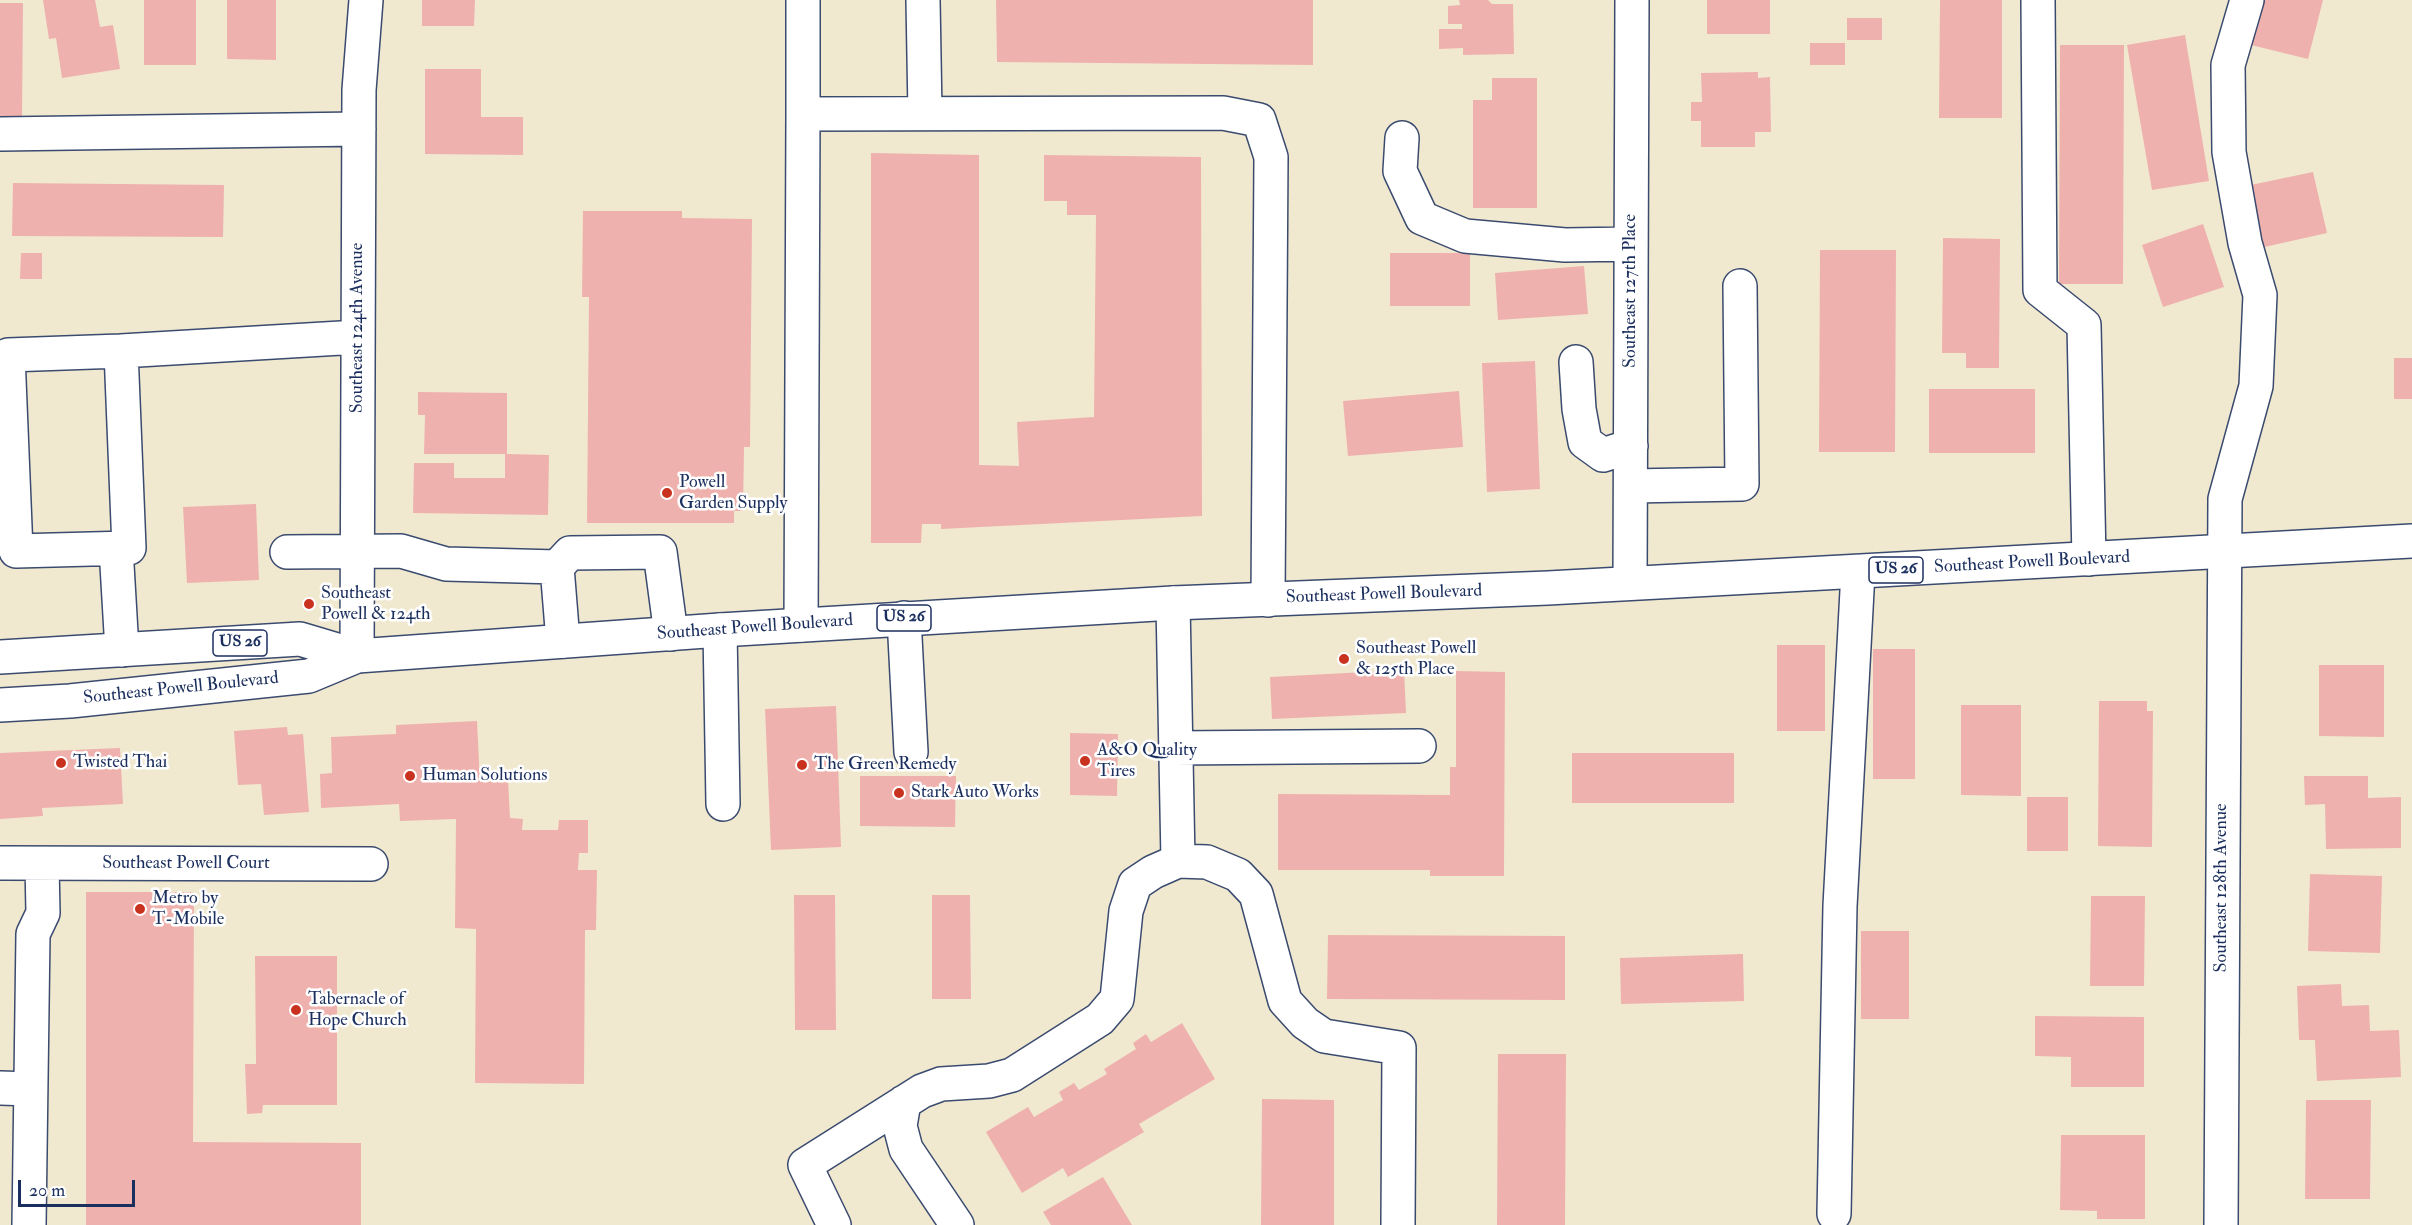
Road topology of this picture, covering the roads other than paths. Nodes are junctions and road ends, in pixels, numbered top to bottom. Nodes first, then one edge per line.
1 (366, 0) edge
2 (803, 0) edge
3 (923, 0) edge
4 (1632, 0) edge
5 (2038, 0) edge
6 (2247, 0) edge
7 (803, 114) junction
8 (925, 114) junction
9 (358, 129) junction
10 (0, 134) edge
11 (1402, 138) dead end
12 (1631, 244) junction
13 (1740, 286) dead end
14 (358, 337) junction
15 (121, 351) junction
16 (1576, 362) dead end
17 (5, 405) edge
18 (1631, 446) junction
19 (1631, 486) junction
20 (2412, 541) edge
21 (116, 548) junction
22 (358, 550) junction
23 (286, 552) dead end
24 (2223, 552) junction
25 (2089, 559) junction
26 (556, 567) junction
27 (1858, 572) junction
28 (1630, 583) junction
29 (1268, 600) junction
30 (1173, 603) junction
31 (904, 618) junction
32 (801, 625) junction
33 (720, 630) junction
34 (671, 634) junction
35 (563, 641) junction
36 (122, 650) junction
37 (357, 656) junction
38 (0, 657) edge
39 (0, 705) edge
40 (1419, 746) dead end
41 (1175, 748) junction
42 (911, 752) dead end
43 (723, 804) dead end
44 (1178, 861) junction
45 (0, 863) edge
46 (42, 864) junction
47 (371, 864) dead end
48 (15, 1088) edge
49 (903, 1102) junction
50 (1834, 1214) dead end
51 (29, 1225) edge
52 (834, 1225) edge
53 (957, 1225) edge
54 (1398, 1225) edge
55 (2221, 1225) edge

1 - 9 main road, Southeast 124th Avenue
2 - 7 main road
3 - 8 main road
4 - 12 main road, Southeast 127th Place
5 - 25 main road
6 - 24 main road, Southeast 128th Avenue
7 - 8 main road
7 - 32 main road
8 - 29 main road
9 - 10 main road
9 - 14 main road, Southeast 124th Avenue
11 - 12 main road
12 - 18 main road, Southeast 127th Place
13 - 19 main road
14 - 15 main road
14 - 22 main road, Southeast 124th Avenue
15 - 17 main road
15 - 21 main road
16 - 18 main road
17 - 21 main road
18 - 19 main road, Southeast 127th Place
19 - 28 main road, Southeast 127th Place
20 - 24 main road, Southeast Powell Boulevard / US 26
21 - 36 main road
22 - 23 main road
22 - 26 main road
22 - 37 main road, Southeast 124th Avenue
24 - 25 main road, Southeast Powell Boulevard / US 26
24 - 55 main road, Southeast 128th Avenue
25 - 27 main road, Southeast Powell Boulevard / US 26
26 - 34 main road
26 - 35 main road
27 - 28 main road, Southeast Powell Boulevard / US 26
27 - 50 main road
28 - 29 main road, Southeast Powell Boulevard / US 26
29 - 30 main road, Southeast Powell Boulevard / US 26
30 - 31 main road, Southeast Powell Boulevard / US 26
30 - 41 main road
31 - 32 main road, Southeast Powell Boulevard / US 26
31 - 42 main road
32 - 33 main road, Southeast Powell Boulevard / US 26
33 - 34 main road, Southeast Powell Boulevard / US 26
33 - 43 main road
34 - 35 main road, Southeast Powell Boulevard / US 26
35 - 37 main road, Southeast Powell Boulevard / US 26
36 - 37 main road, Southeast Powell Boulevard / US 26
36 - 38 main road, Southeast Powell Boulevard / US 26
37 - 39 main road, Southeast Powell Boulevard / US 26
40 - 41 main road
41 - 44 main road
44 - 49 main road
44 - 54 main road
45 - 46 main road, Southeast Powell Court
46 - 47 main road, Southeast Powell Court
46 - 48 main road
48 - 51 main road
49 - 52 main road
49 - 53 main road

